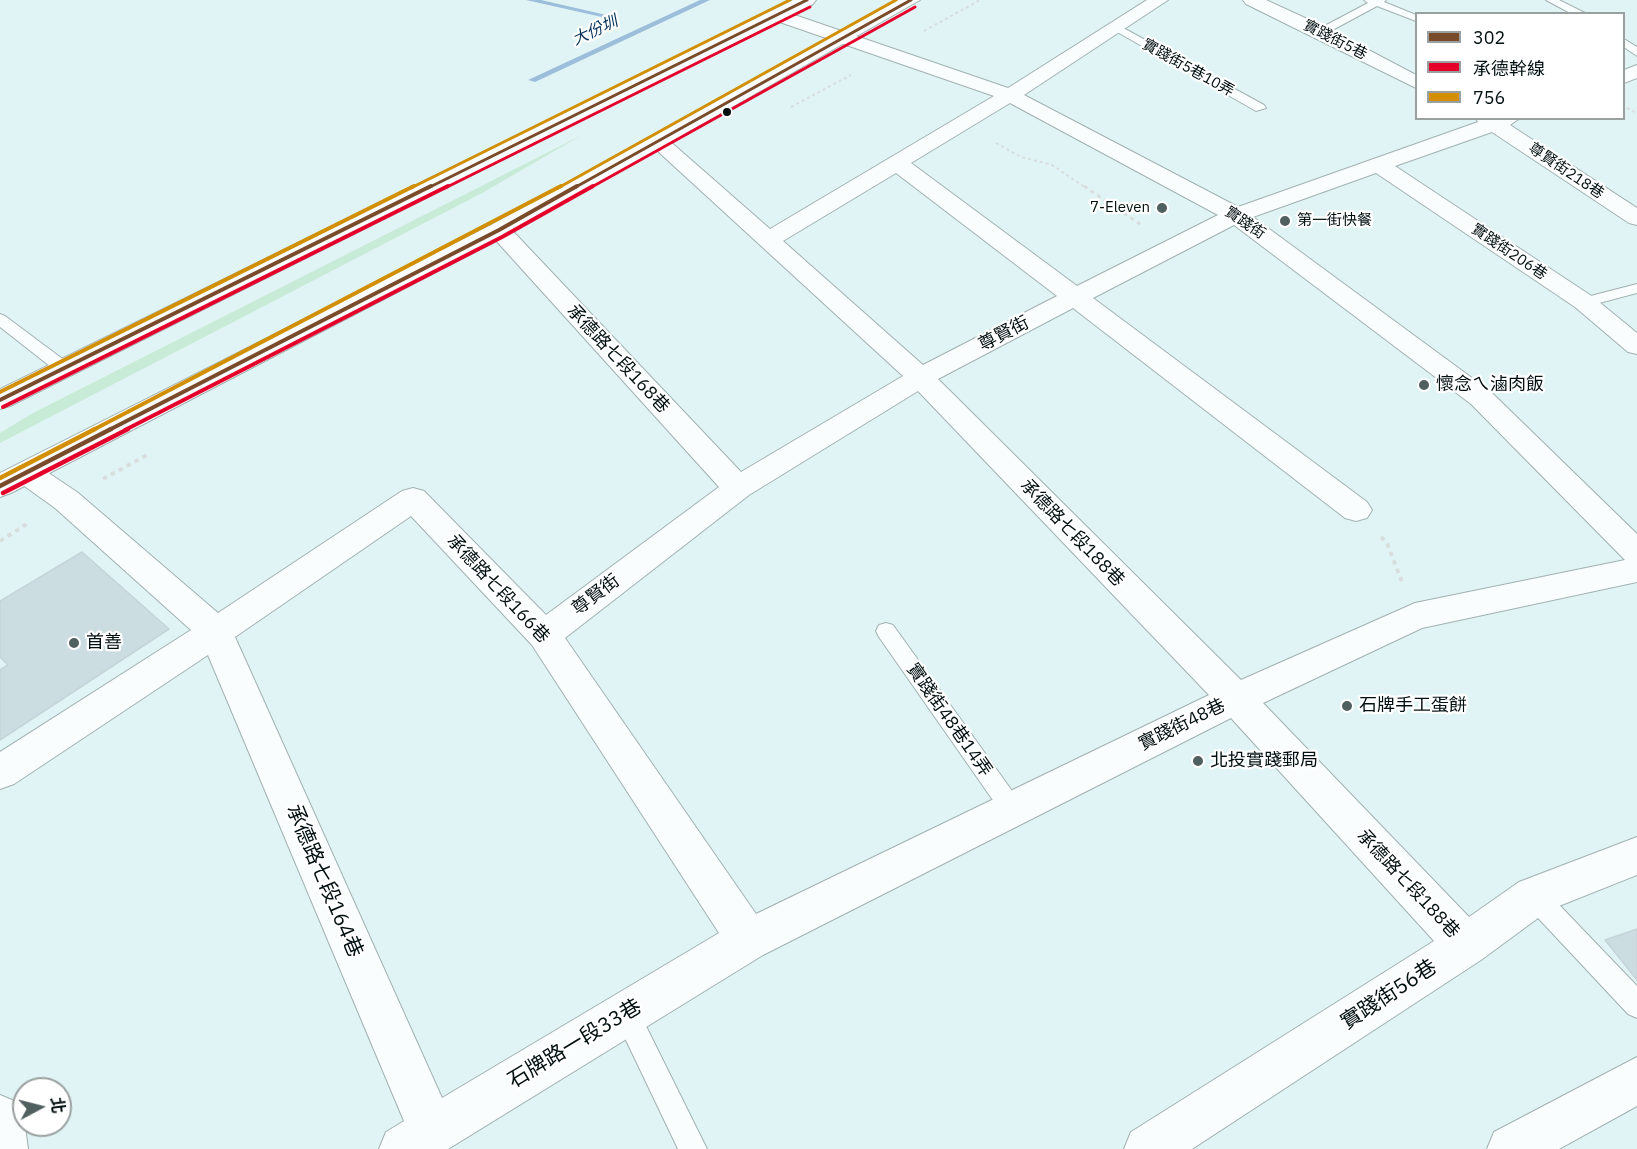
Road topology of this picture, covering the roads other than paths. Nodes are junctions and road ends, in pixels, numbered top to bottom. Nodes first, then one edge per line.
1 (807, 0) edge
2 (911, 0) edge
3 (1159, 0) edge
4 (1252, 0) edge
5 (1551, 0) edge
6 (1375, 1) edge
7 (1578, 12) edge
8 (777, 15) junction
9 (1415, 18) edge
10 (1116, 27) junction
11 (1321, 32) junction
12 (847, 37) junction
13 (1625, 44) edge
14 (1637, 53) edge
15 (1415, 81) edge
16 (1011, 95) junction
17 (1260, 108) dead end
18 (1497, 120) edge
19 (658, 141) junction
20 (897, 163) junction
21 (1377, 164) junction
22 (1236, 215) junction
23 (1637, 218) edge
24 (499, 230) junction
25 (768, 240) junction
26 (1637, 288) edge
27 (1074, 298) junction
28 (1584, 302) junction
29 (0, 319) edge
30 (1637, 346) edge
31 (66, 370) junction
32 (921, 378) junction
33 (0, 400) edge
34 (13, 479) edge
35 (738, 488) junction
36 (1356, 510) road end
37 (1637, 553) edge
38 (1637, 570) edge
39 (886, 631) dead end
40 (216, 632) junction
41 (544, 634) junction
42 (1236, 699) junction
43 (0, 772) edge
44 (1012, 809) junction
45 (1637, 856) edge
46 (1534, 896) junction
47 (748, 940) junction
48 (1466, 945) junction
49 (1637, 1005) edge
50 (626, 1013) junction
51 (1637, 1080) edge
52 (0, 1119) edge
53 (417, 1140) edge
54 (4, 1149) edge
55 (693, 1149) edge
56 (1149, 1149) edge
57 (1510, 1149) edge

1 - 8 street
2 - 12 street
3 - 10 street
4 - 11 street, 實踐街5巷
5 - 7 lane
6 - 9 lane
6 - 11 lane
8 - 12 street, 實踐街
8 - 31 street
10 - 16 street
10 - 17 lane, 實踐街5巷10弄
11 - 15 street, 實踐街5巷
12 - 16 street, 實踐街
12 - 19 street
13 - 14 lane
16 - 20 street
16 - 22 street, 實踐街
18 - 21 street, 尊賢街
18 - 23 street, 尊賢街218巷
19 - 24 street
19 - 25 street, 承德路七段188巷
20 - 25 street
20 - 27 street
21 - 22 street, 尊賢街
21 - 28 street, 實踐街206巷
22 - 27 street, 尊賢街
22 - 37 street, 實踐街
24 - 34 street
24 - 35 street, 承德路七段168巷
25 - 32 street, 承德路七段188巷
26 - 28 lane
27 - 32 street, 尊賢街
27 - 36 street
28 - 30 street, 實踐街206巷
29 - 31 lane
31 - 33 street
32 - 35 street, 尊賢街
32 - 42 street, 承德路七段188巷
34 - 40 street
35 - 41 street, 尊賢街
38 - 42 street, 實踐街48巷
39 - 44 lane, 實踐街48巷14弄
40 - 41 street, 承德路七段166巷
40 - 43 street
40 - 53 street, 承德路七段164巷
41 - 47 street, 承德路七段166巷
42 - 44 street, 實踐街48巷
42 - 48 street, 承德路七段188巷
44 - 47 street, 實踐街48巷
45 - 46 street, 實踐街56巷
46 - 48 street, 實踐街56巷
46 - 49 lane
47 - 50 street, 石牌路一段33巷
48 - 56 street, 實踐街56巷
50 - 53 street, 石牌路一段33巷
50 - 55 lane
51 - 57 street
52 - 54 street

